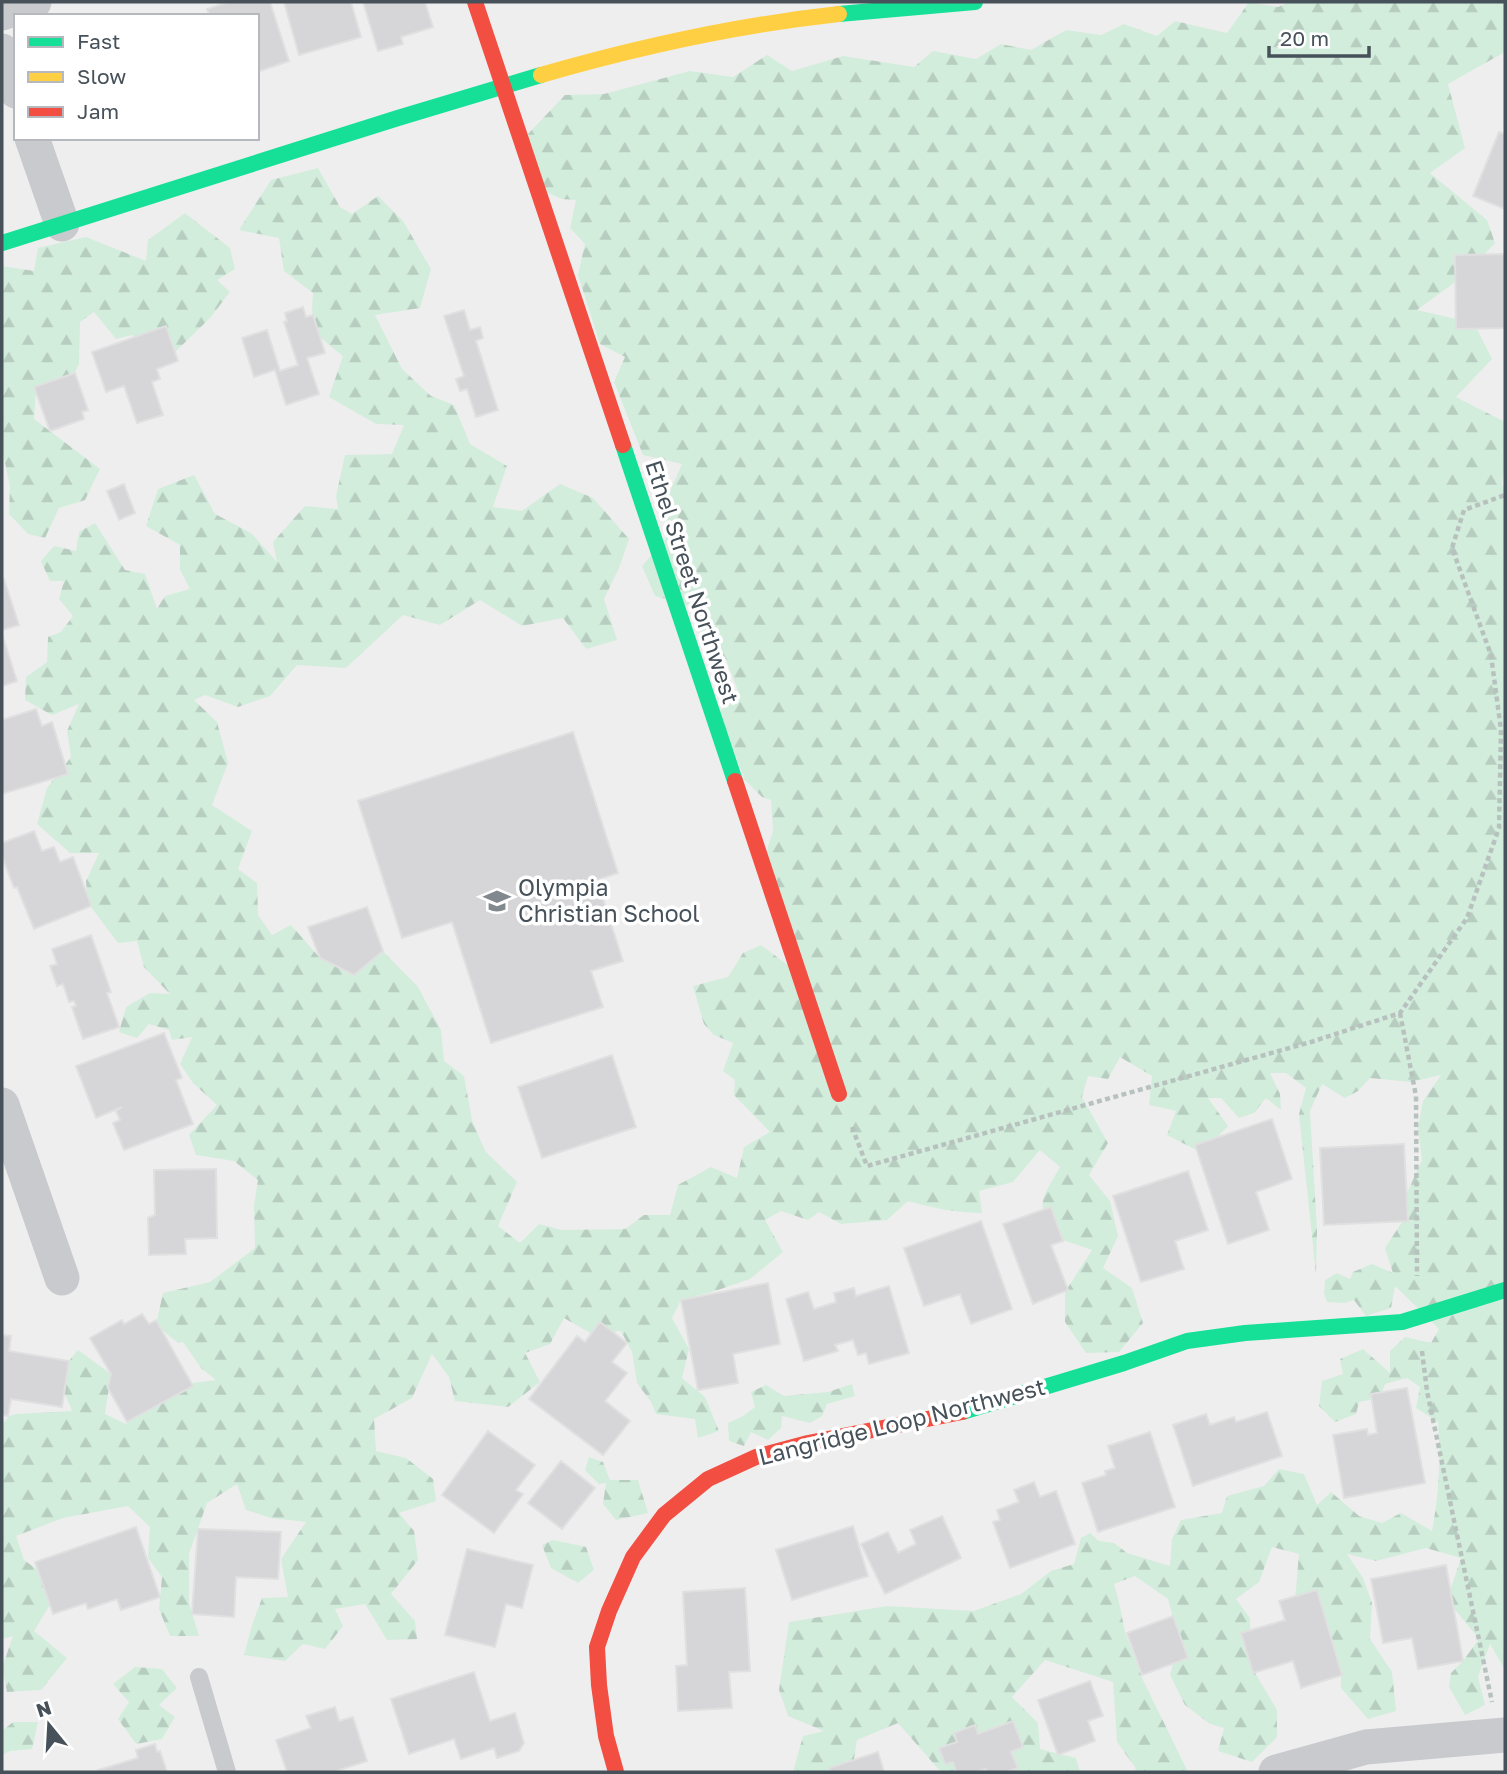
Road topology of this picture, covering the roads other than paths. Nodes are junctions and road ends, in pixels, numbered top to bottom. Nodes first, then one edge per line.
1 (34, 2) edge
2 (475, 2) edge
3 (975, 2) edge
4 (2, 13) edge
5 (2, 51) edge
6 (14, 85) edge
7 (502, 85) junction
8 (33, 140) edge
9 (62, 224) junction
10 (2, 243) edge
11 (839, 1094) road end
12 (2, 1105) edge
13 (62, 1278) dead end
14 (1505, 1290) edge
15 (199, 1677) dead end
16 (1499, 1723) edge
17 (227, 1772) edge
18 (616, 1772) edge
19 (1276, 1772) edge

1 - 4 street
2 - 7 street, Ethel Street Northwest
3 - 7 street
5 - 6 street
7 - 9 street
7 - 11 street, Ethel Street Northwest
8 - 9 street
9 - 10 street
12 - 13 street
14 - 18 street, Langridge Loop Northwest
15 - 17 lane
16 - 19 street

